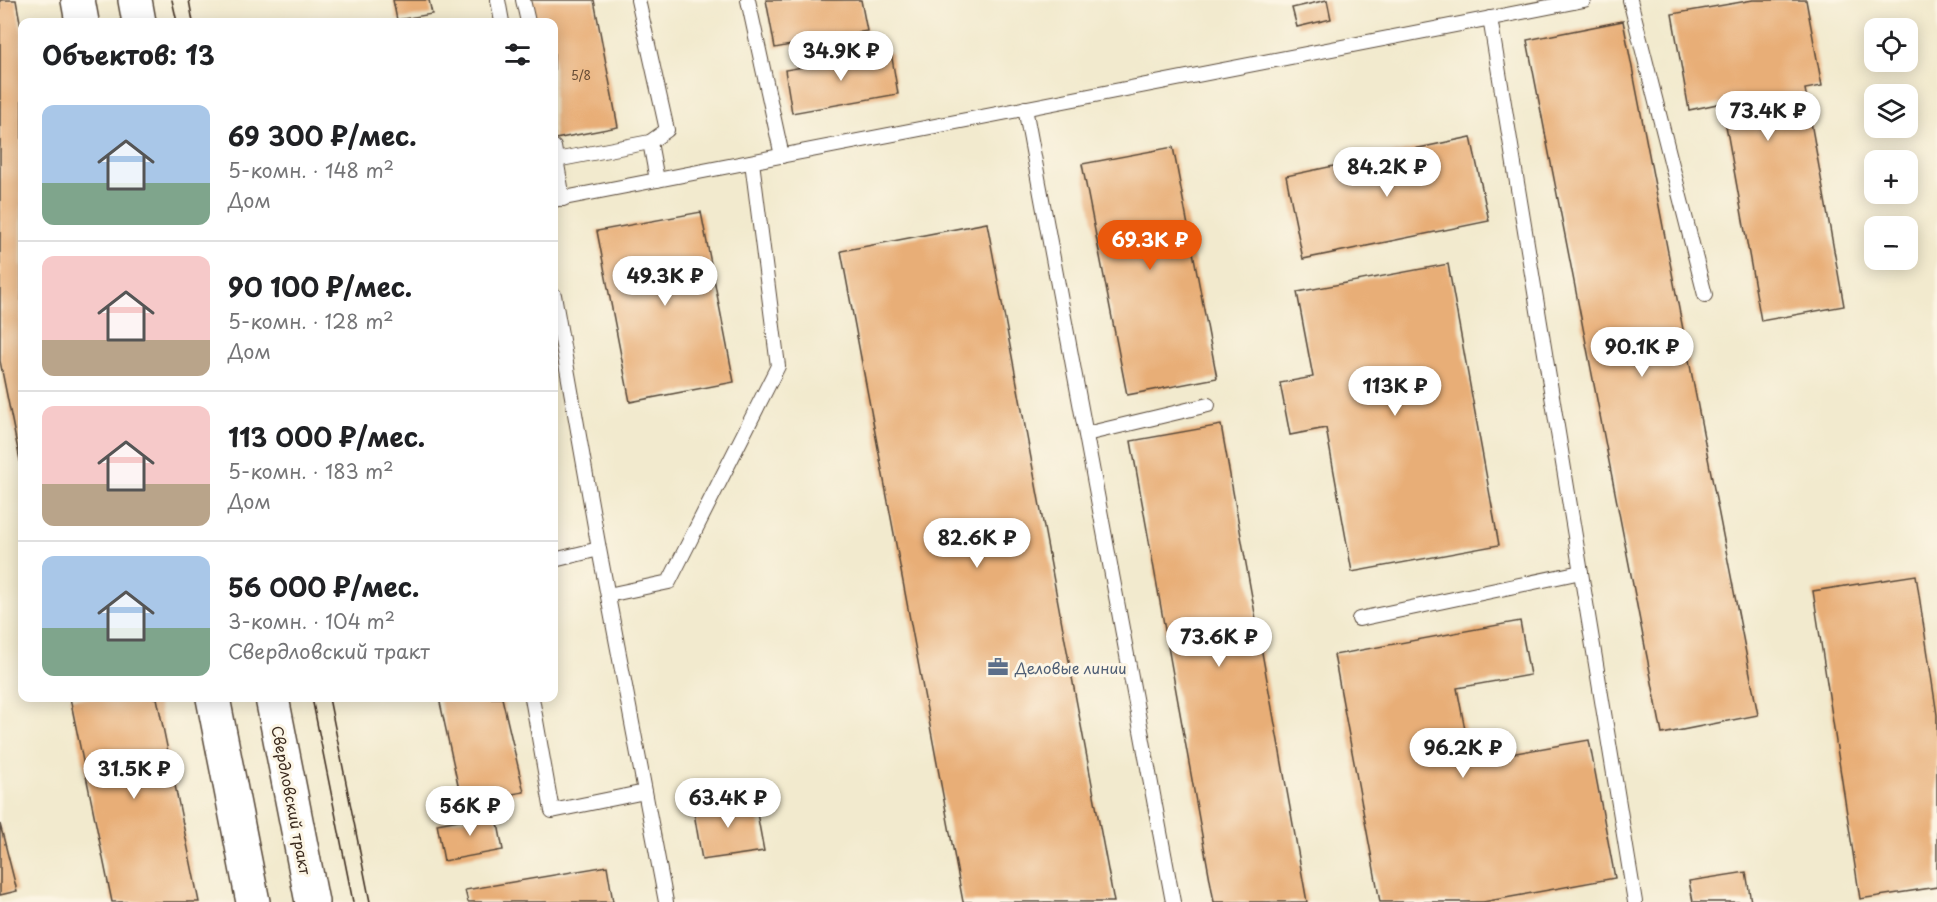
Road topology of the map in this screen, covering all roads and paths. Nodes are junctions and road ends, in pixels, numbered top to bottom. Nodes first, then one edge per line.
1 (78, 0) edge
2 (135, 0) edge
3 (498, 0) edge
4 (523, 0) edge
5 (638, 0) edge
6 (748, 0) edge
7 (1584, 0) edge
8 (1630, 0) edge
9 (81, 18) edge
10 (138, 18) edge
11 (501, 18) edge
12 (527, 18) edge
13 (1490, 18) junction
14 (1025, 108) junction
15 (650, 142) junction
16 (558, 154) edge
17 (782, 156) junction
18 (752, 162) junction
19 (657, 180) junction
20 (558, 199) edge
21 (1705, 295) dead end
22 (558, 318) edge
23 (1208, 405) dead end
24 (1086, 434) junction
25 (599, 549) junction
26 (558, 559) edge
27 (1581, 572) junction
28 (608, 595) junction
29 (1359, 620) dead end
30 (214, 702) edge
31 (273, 702) edge
32 (533, 702) edge
33 (645, 792) junction
34 (252, 902) edge
35 (312, 902) edge
36 (666, 902) edge
37 (1173, 902) edge
38 (1635, 902) edge

1 - 9 main road
2 - 10 main road
3 - 11 lane
4 - 12 lane
5 - 15 lane
6 - 17 lane
7 - 13 lane
8 - 21 lane
13 - 14 lane
13 - 27 lane
14 - 17 lane
14 - 24 lane
15 - 16 lane
15 - 19 lane
17 - 18 lane
18 - 19 lane
18 - 28 lane
19 - 20 lane
22 - 25 lane
23 - 24 lane
24 - 37 lane
25 - 26 lane
25 - 28 lane
27 - 29 lane
27 - 38 lane
28 - 33 lane
30 - 34 main road
31 - 35 main road, Свердловский тракт
32 - 33 lane
33 - 36 lane

